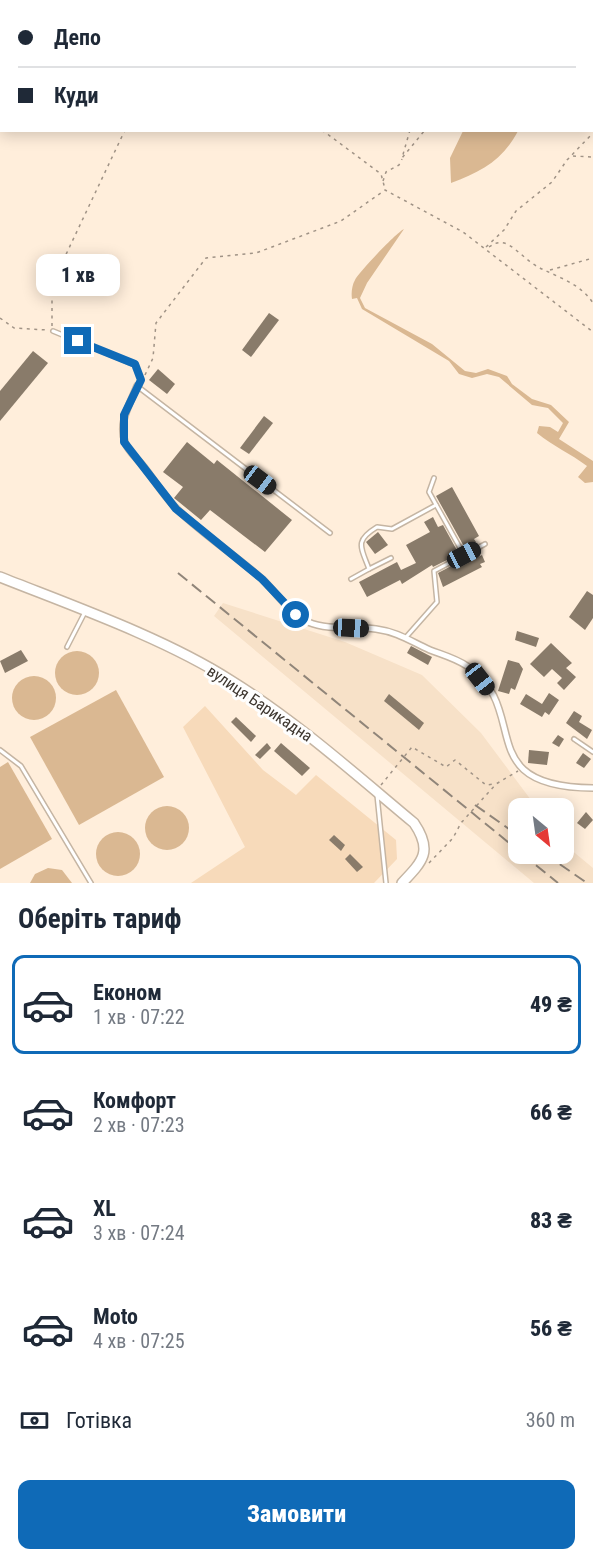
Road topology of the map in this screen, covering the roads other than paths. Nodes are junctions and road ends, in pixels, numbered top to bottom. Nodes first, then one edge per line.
1 (52, 331) road end
2 (137, 386) junction
3 (434, 478) dead end
4 (436, 505) junction
5 (330, 533) dead end
6 (485, 544) dead end
7 (464, 555) junction
8 (391, 558) dead end
9 (369, 569) junction
10 (0, 578) edge
11 (351, 579) dead end
12 (85, 612) junction
13 (407, 636) junction
14 (67, 647) dead end
15 (574, 739) dead end
16 (0, 750) edge
17 (593, 752) edge
18 (593, 788) edge
19 (376, 791) junction
20 (91, 883) edge
21 (386, 883) edge
22 (402, 883) edge

1 - 2 lane
2 - 5 lane
2 - 13 street
3 - 4 lane
4 - 7 lane
4 - 9 lane
6 - 7 lane
7 - 13 lane
8 - 9 lane
9 - 11 lane
10 - 12 main road, вулиця Барикадна
12 - 14 lane
12 - 19 main road, вулиця Барикадна
13 - 18 street
15 - 17 lane
16 - 20 lane
19 - 21 lane
19 - 22 main road, вулиця Барикадна

